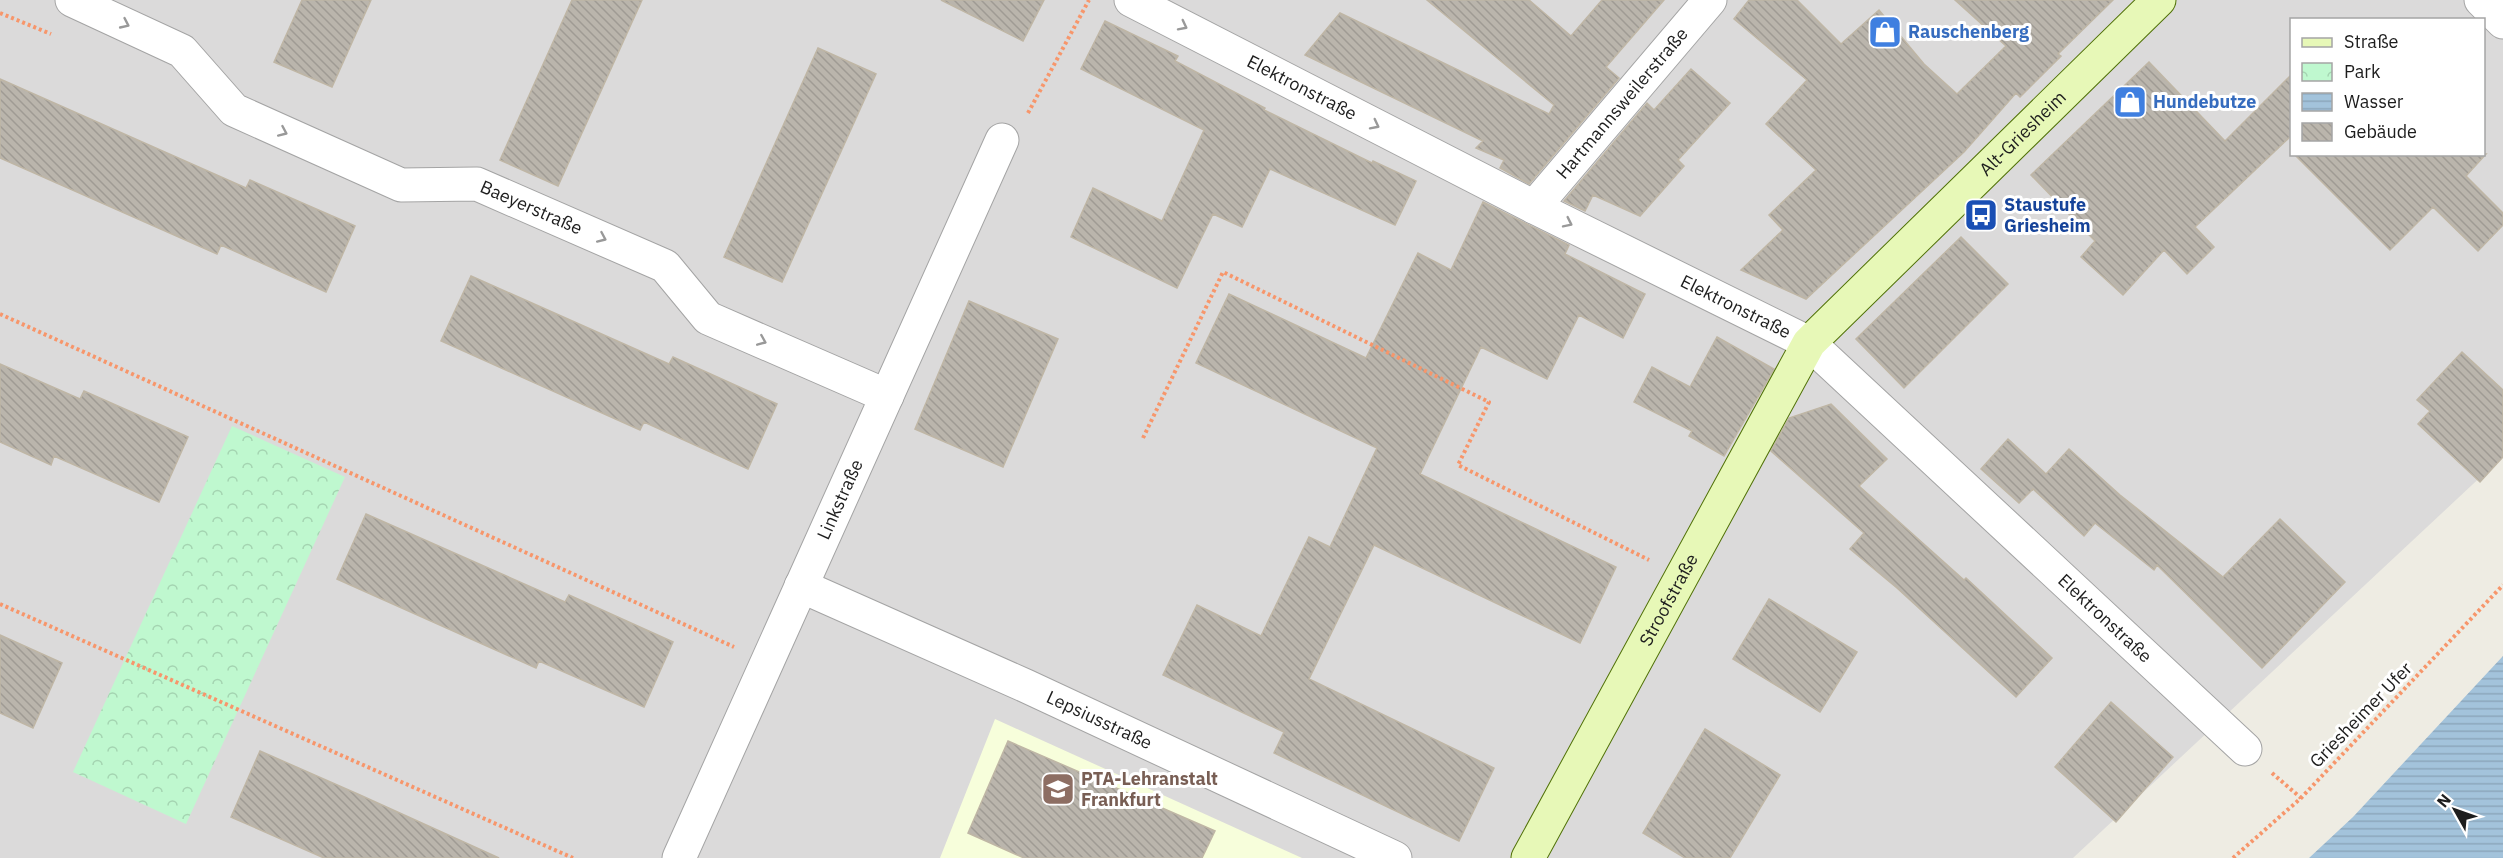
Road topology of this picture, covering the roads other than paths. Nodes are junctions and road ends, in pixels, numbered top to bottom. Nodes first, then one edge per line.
1 (72, 0) edge
2 (1131, 0) edge
3 (1710, 0) edge
4 (2159, 0) edge
5 (2481, 0) edge
6 (2503, 22) edge
7 (1002, 140) road end
8 (1534, 207) junction
9 (1809, 343) junction
10 (887, 396) junction
11 (801, 586) junction
12 (2245, 749) dead end
13 (679, 858) edge
14 (1395, 858) edge
15 (1528, 858) edge

1 -> 10 street, Baeyerstraße
2 -> 8 street, Elektronstraße
3 - 8 street, Hartmannsweilerstraße
4 - 9 street, Alt-Griesheim
5 - 6 street
7 - 10 street, Linkstraße
8 -> 9 street, Elektronstraße
9 - 12 street, Elektronstraße
9 - 15 street, Stroofstraße
10 - 11 street, Linkstraße
11 - 13 street, Linkstraße
11 - 14 street, Lepsiusstraße

